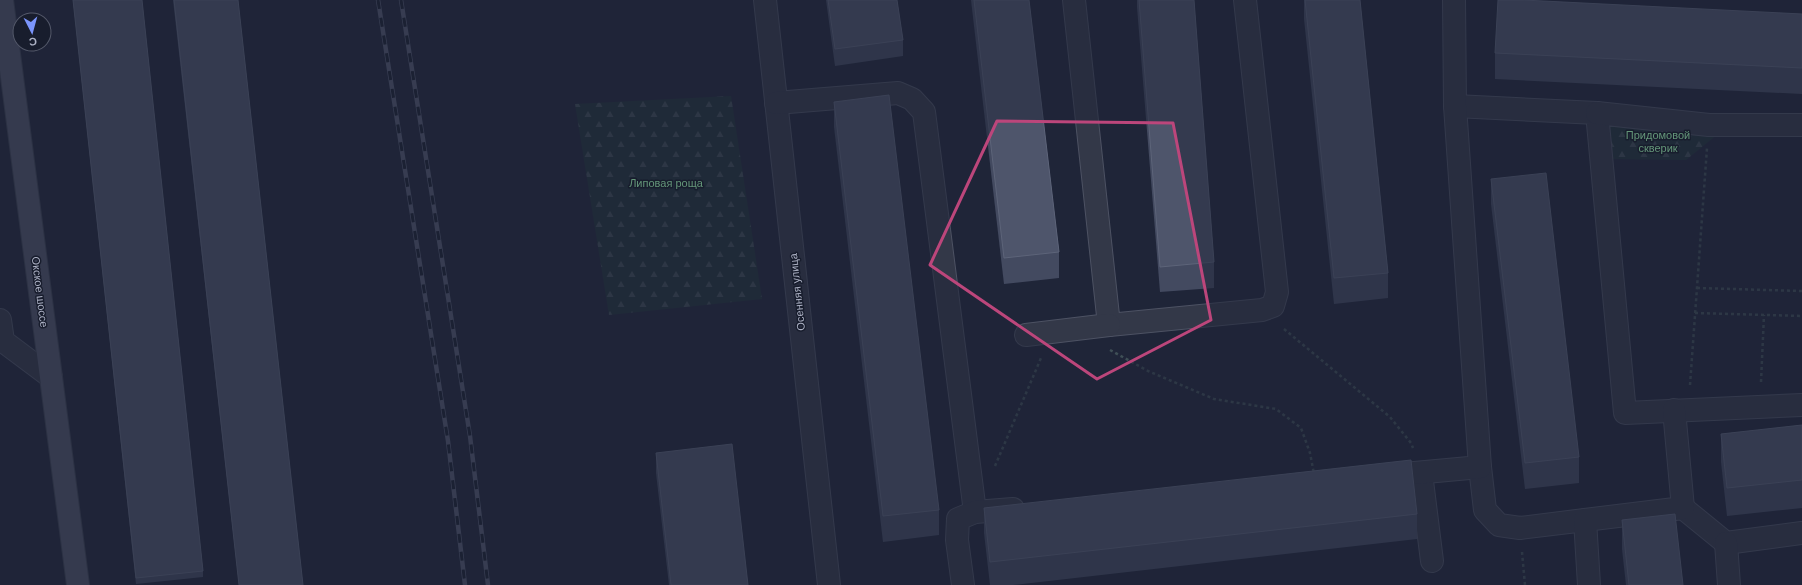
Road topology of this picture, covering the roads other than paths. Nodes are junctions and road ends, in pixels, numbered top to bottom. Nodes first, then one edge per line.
1 (2, 0) edge
2 (765, 0) edge
3 (1074, 0) edge
4 (1245, 0) edge
5 (1454, 0) edge
6 (3, 42) edge
7 (776, 103) junction
8 (1455, 106) junction
9 (1597, 114) junction
10 (1802, 125) edge
11 (0, 320) edge
12 (1109, 325) junction
13 (1026, 335) dead end
14 (51, 377) junction
15 (1802, 405) edge
16 (1681, 410) junction
17 (1480, 467) junction
18 (1421, 473) junction
19 (1361, 478) edge
20 (1030, 508) edge
21 (1682, 508) junction
22 (975, 512) junction
23 (1585, 520) junction
24 (1802, 533) edge
25 (1726, 543) junction
26 (1432, 561) dead end
27 (78, 585) edge
28 (829, 585) edge
29 (963, 585) edge
30 (1589, 585) edge
31 (1728, 585) edge

1 - 6 main road, Окское шоссе
2 - 7 street, Осенняя улица
3 - 12 street
4 - 12 street
5 - 8 street
6 - 14 main road, Окское шоссе
7 - 22 street
7 - 28 street, Осенняя улица
8 - 9 street
8 - 17 street
9 - 10 street
9 - 16 street
11 - 14 street
12 - 13 street
14 - 27 main road, Окское шоссе
15 - 16 street
16 - 21 street
17 - 18 street
17 - 23 street
18 - 19 street
18 - 26 street
20 - 22 street
21 - 23 street
21 - 25 street
22 - 29 street
23 - 30 street
24 - 25 street
25 - 31 street

